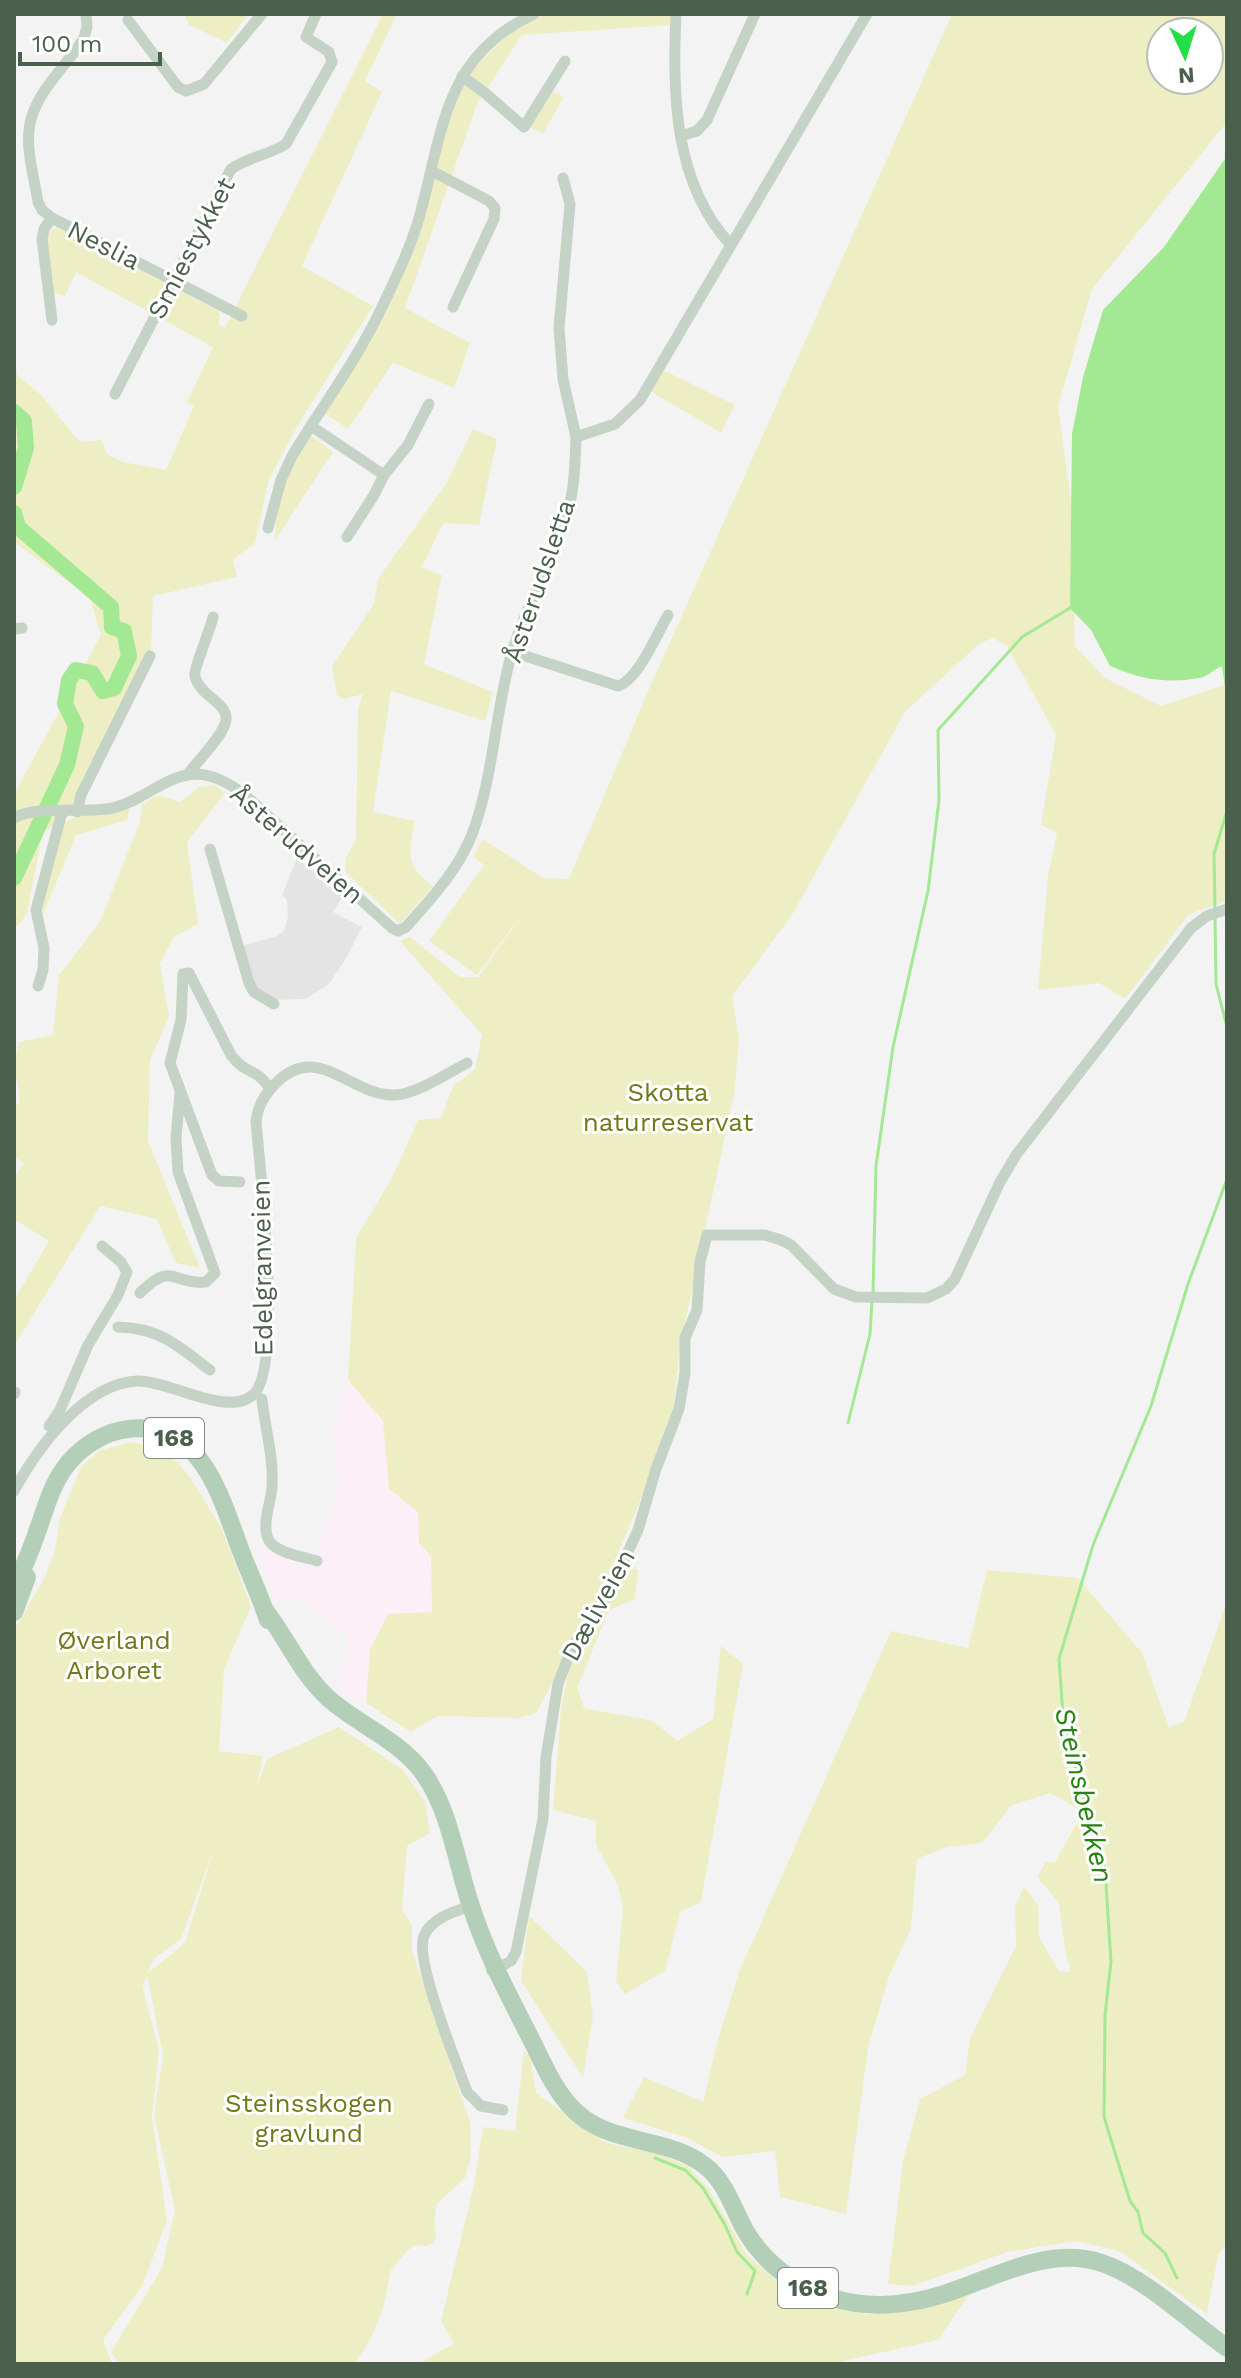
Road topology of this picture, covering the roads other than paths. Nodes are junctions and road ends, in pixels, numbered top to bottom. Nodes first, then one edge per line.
1 (86, 14) edge
2 (262, 14) edge
3 (316, 14) edge
4 (534, 14) edge
5 (676, 14) edge
6 (755, 14) edge
7 (867, 14) edge
8 (128, 20) dead end
9 (565, 61) dead end
10 (462, 76) junction
11 (681, 136) junction
12 (432, 171) junction
13 (563, 178) dead end
14 (52, 218) junction
15 (730, 244) junction
16 (173, 279) junction
17 (453, 307) dead end
18 (242, 316) dead end
19 (52, 320) dead end
20 (115, 394) dead end
21 (429, 404) dead end
22 (311, 426) junction
23 (576, 437) junction
24 (384, 475) junction
25 (268, 528) dead end
26 (347, 537) dead end
27 (668, 615) dead end
28 (213, 617) dead end
29 (513, 652) junction
30 (150, 656) dead end
31 (187, 775) junction
32 (62, 812) junction
33 (77, 812) junction
34 (14, 818) edge
35 (210, 849) dead end
36 (1227, 909) edge
37 (398, 931) joint
38 (38, 986) dead end
39 (274, 1004) dead end
40 (467, 1063) dead end
41 (180, 1087) junction
42 (270, 1089) junction
43 (240, 1182) dead end
44 (102, 1246) dead end
45 (140, 1293) dead end
46 (118, 1327) dead end
47 (210, 1370) dead end
48 (262, 1399) dead end
49 (49, 1426) dead end
50 (14, 1491) edge
51 (317, 1561) dead end
52 (15, 1602) edge
53 (465, 1908) junction
54 (497, 1973) junction
55 (503, 2110) dead end
56 (1227, 2348) edge

1 - 14 street, Neslia
2 - 8 street
3 - 16 street, Smiestykket
4 - 10 street
5 - 11 street
6 - 11 street
7 - 15 street
9 - 10 street
10 - 12 street
11 - 15 street
12 - 17 street
12 - 22 street
13 - 23 street, Åsterudsletta
14 - 16 street, Neslia
14 - 19 street, Neslia
15 - 23 street
16 - 18 street, Neslia
16 - 20 street, Smiestykket
21 - 24 street
22 - 24 street
22 - 25 street
23 - 29 street, Åsterudsletta
24 - 26 street
27 - 29 street
28 - 31 street
29 - 37 street, Åsterudsletta
30 - 33 street
31 - 33 street
31 - 37 street, Åsterudveien
32 - 33 street
32 - 34 street
32 - 38 street
35 - 39 street
36 - 54 street, Dæliveien
40 - 42 street
41 - 42 street
41 - 43 street
41 - 45 street
42 - 50 street, Edelgranveien
44 - 49 street
46 - 47 street
48 - 51 street
52 - 53 main road, 168
53 - 54 main road, 168
53 - 55 street
54 - 56 main road, 168

